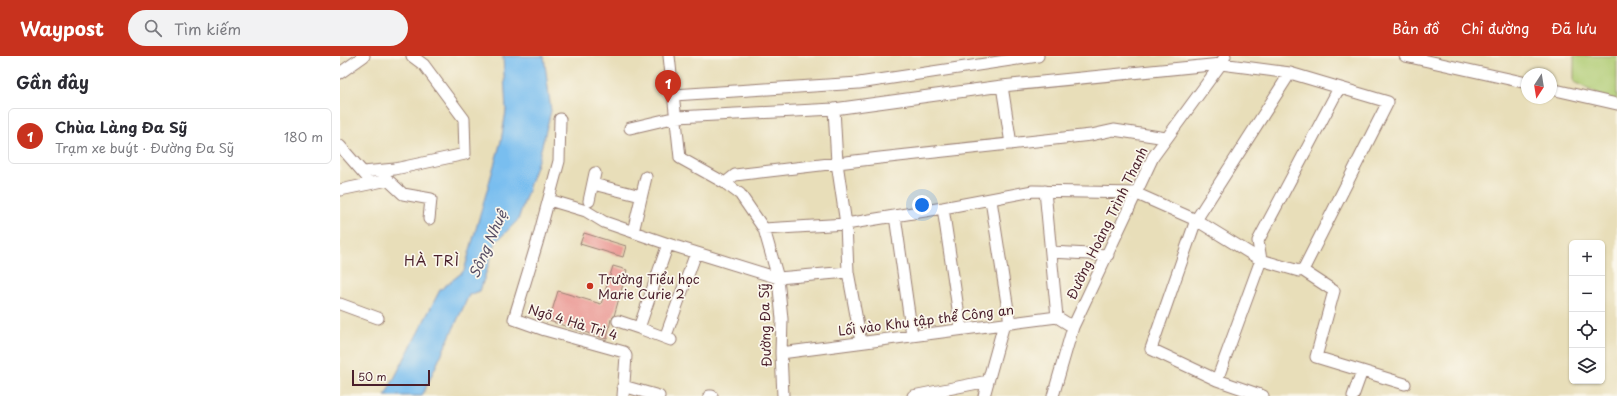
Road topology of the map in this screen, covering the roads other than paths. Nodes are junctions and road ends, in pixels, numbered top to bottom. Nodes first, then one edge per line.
1 (364, 56) edge
2 (412, 56) edge
3 (669, 56) edge
4 (1038, 56) edge
5 (1405, 56) edge
6 (1223, 60) edge
7 (340, 73) edge
8 (1290, 73) junction
9 (1521, 82) edge
10 (1002, 86) junction
11 (1339, 88) junction
12 (1557, 90) edge
13 (674, 95) junction
14 (1617, 102) edge
15 (834, 109) junction
16 (677, 118) junction
17 (560, 119) dead end
18 (630, 128) dead end
19 (1166, 138) junction
20 (1011, 144) junction
21 (340, 146) edge
22 (837, 163) junction
23 (363, 172) junction
24 (646, 177) dead end
25 (370, 183) junction
26 (725, 183) junction
27 (340, 190) edge
28 (1045, 191) junction
29 (1135, 192) junction
30 (641, 196) junction
31 (549, 200) junction
32 (991, 200) junction
33 (589, 201) dead end
34 (943, 208) junction
35 (895, 216) junction
36 (429, 219) dead end
37 (1196, 220) junction
38 (611, 224) junction
39 (846, 224) junction
40 (764, 229) junction
41 (633, 232) junction
42 (608, 235) dead end
43 (668, 244) junction
44 (1051, 252) junction
45 (696, 253) junction
46 (1108, 255) junction
47 (1261, 260) junction
48 (1302, 270) junction
49 (848, 272) junction
50 (778, 278) junction
51 (340, 304) edge
52 (1057, 317) junction
53 (378, 318) dead end
54 (618, 321) dead end
55 (1007, 323) junction
56 (1073, 326) junction
57 (639, 328) junction
58 (961, 329) junction
59 (912, 335) junction
60 (860, 342) junction
61 (780, 353) junction
62 (1362, 371) junction
63 (1217, 380) junction
64 (988, 381) junction
65 (1404, 384) dead end
66 (623, 391) edge
67 (659, 396) edge
68 (709, 396) edge
69 (712, 396) edge
70 (783, 396) edge
71 (913, 396) edge
72 (984, 396) edge
73 (1053, 396) edge
74 (1263, 396) edge
75 (1353, 396) edge

1 - 7 street
2 - 23 street
3 - 13 street, Đường Đa Sỹ
4 - 13 street
5 - 9 street
6 - 8 street
6 - 10 street
6 - 19 street, Đường Hoàng Trình Thanh
8 - 11 street
8 - 37 street
10 - 15 street
10 - 20 street
11 - 47 street
11 - 48 street
12 - 14 street
13 - 16 street, Đường Đa Sỹ
15 - 16 street
15 - 22 street
16 - 18 street
16 - 26 street, Đường Đa Sỹ
17 - 31 street
19 - 20 street
19 - 29 street, Đường Hoàng Trình Thanh
20 - 22 street
21 - 23 street
22 - 26 street
22 - 39 street
23 - 25 street
24 - 30 street
25 - 27 street
25 - 36 street
26 - 40 street, Đường Đa Sỹ
28 - 29 street
28 - 32 street
28 - 44 street
29 - 37 street
29 - 46 street, Đường Hoàng Trình Thanh
30 - 33 street
30 - 41 street
31 - 38 street
31 - 66 street, Ngõ 4 Hà Trì 4
32 - 34 street
32 - 55 street
34 - 35 street
34 - 58 street
35 - 39 street
35 - 59 street
37 - 47 street
37 - 63 street
38 - 41 street
38 - 42 street
39 - 40 street
39 - 49 street
40 - 50 street, Đường Đa Sỹ
41 - 43 street
43 - 45 street
43 - 57 street
44 - 46 street
44 - 52 street
45 - 50 street
45 - 57 street
46 - 56 street, Đường Hoàng Trình Thanh
47 - 48 street
47 - 63 street
48 - 62 street
49 - 50 street
49 - 60 street
50 - 61 street, Đường Đa Sỹ
51 - 53 street
52 - 55 street, Lối vào Khu tập thể Công an
52 - 56 street
54 - 57 street
55 - 58 street, Lối vào Khu tập thể Công an
55 - 64 street
56 - 73 street, Đường Hoàng Trình Thanh
58 - 59 street, Lối vào Khu tập thể Công an
59 - 60 street, Lối vào Khu tập thể Công an
60 - 61 street, Lối vào Khu tập thể Công an
61 - 70 street, Đường Đa Sỹ
62 - 65 street
62 - 75 street
63 - 74 street
64 - 71 street
64 - 72 street
66 - 67 street, Ngõ 4 Hà Trì 4
68 - 69 street

